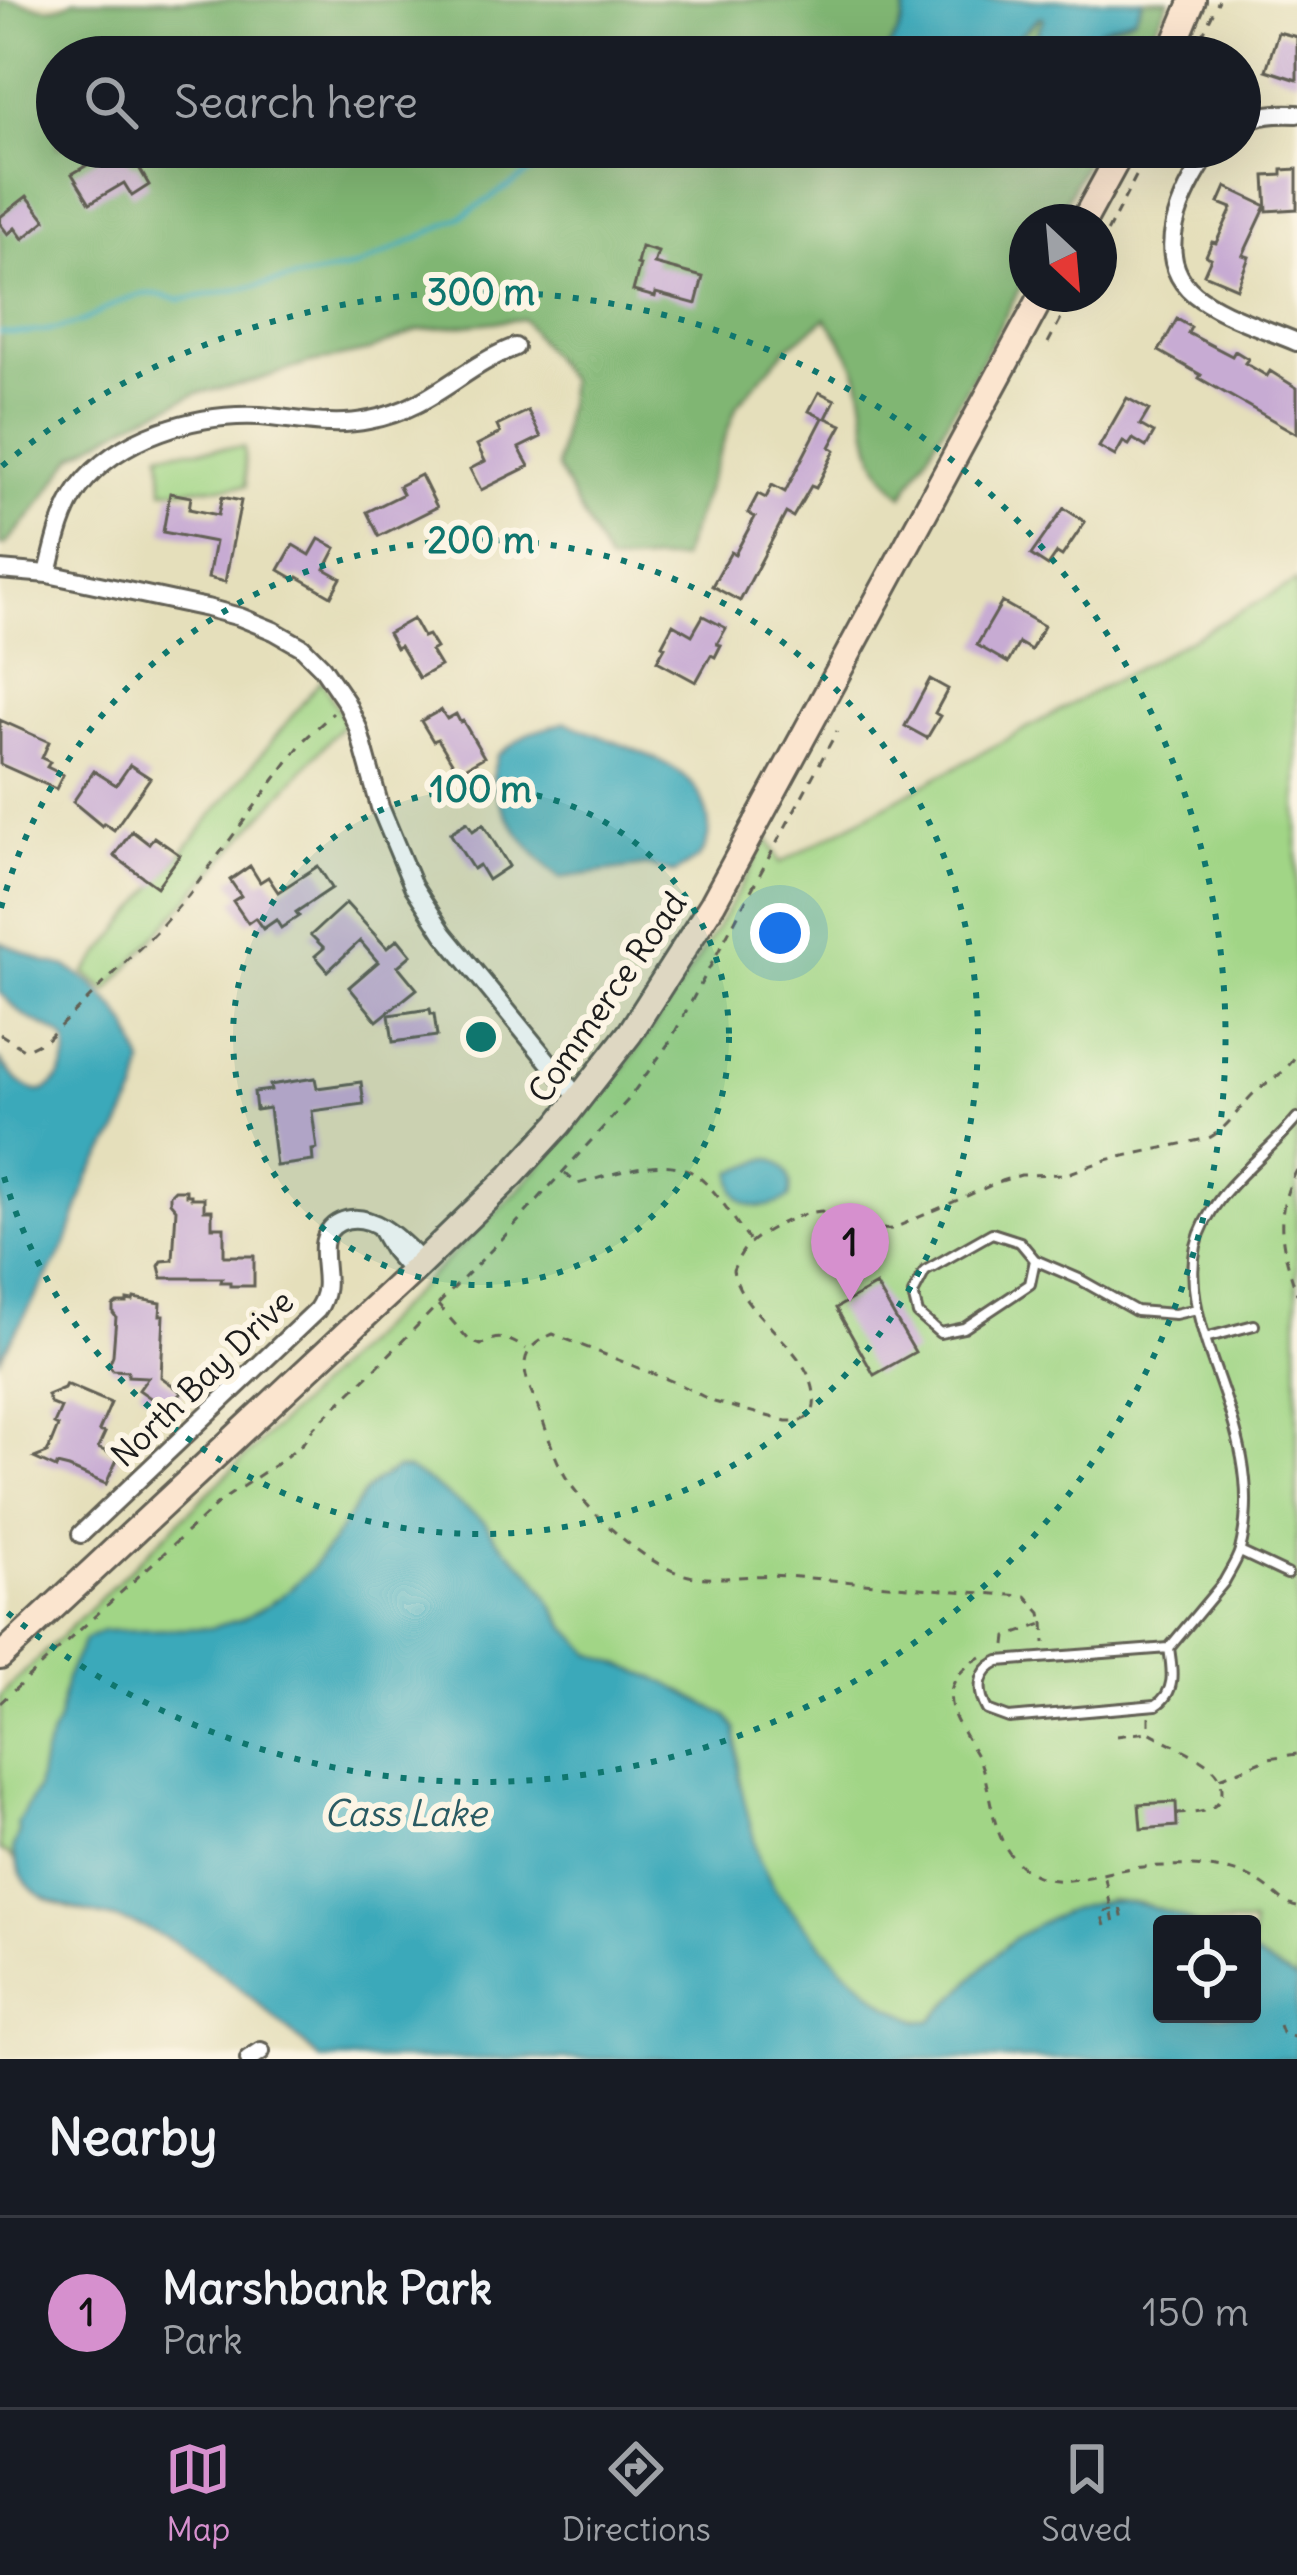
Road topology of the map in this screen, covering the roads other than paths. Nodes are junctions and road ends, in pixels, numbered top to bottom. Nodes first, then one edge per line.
1 (1192, 0) edge
2 (1177, 36) edge
3 (1297, 114) edge
4 (1261, 116) edge
5 (1113, 168) edge
6 (1200, 168) edge
7 (1093, 204) edge
8 (1033, 312) edge
9 (1297, 342) edge
10 (515, 347) dead end
11 (0, 570) edge
12 (48, 574) junction
13 (579, 1100) junction
14 (1297, 1118) edge
15 (1035, 1260) junction
16 (417, 1267) junction
17 (1197, 1309) junction
18 (1254, 1324) dead end
19 (1205, 1338) junction
20 (81, 1534) dead end
21 (1240, 1552) junction
22 (1288, 1574) dead end
23 (1169, 1648) junction
24 (0, 1657) edge

1 - 2 main road
3 - 4 street
5 - 7 main road
6 - 9 street
8 - 13 main road, Commerce Road
10 - 12 street
11 - 12 street
12 - 13 street
13 - 16 main road, Commerce Road
14 - 17 lane
15 - 15 lane
15 - 17 lane
16 - 20 street, North Bay Drive
16 - 24 main road, Commerce Road
17 - 19 lane
18 - 19 lane
19 - 21 lane
21 - 22 lane
21 - 23 lane
23 - 23 lane

